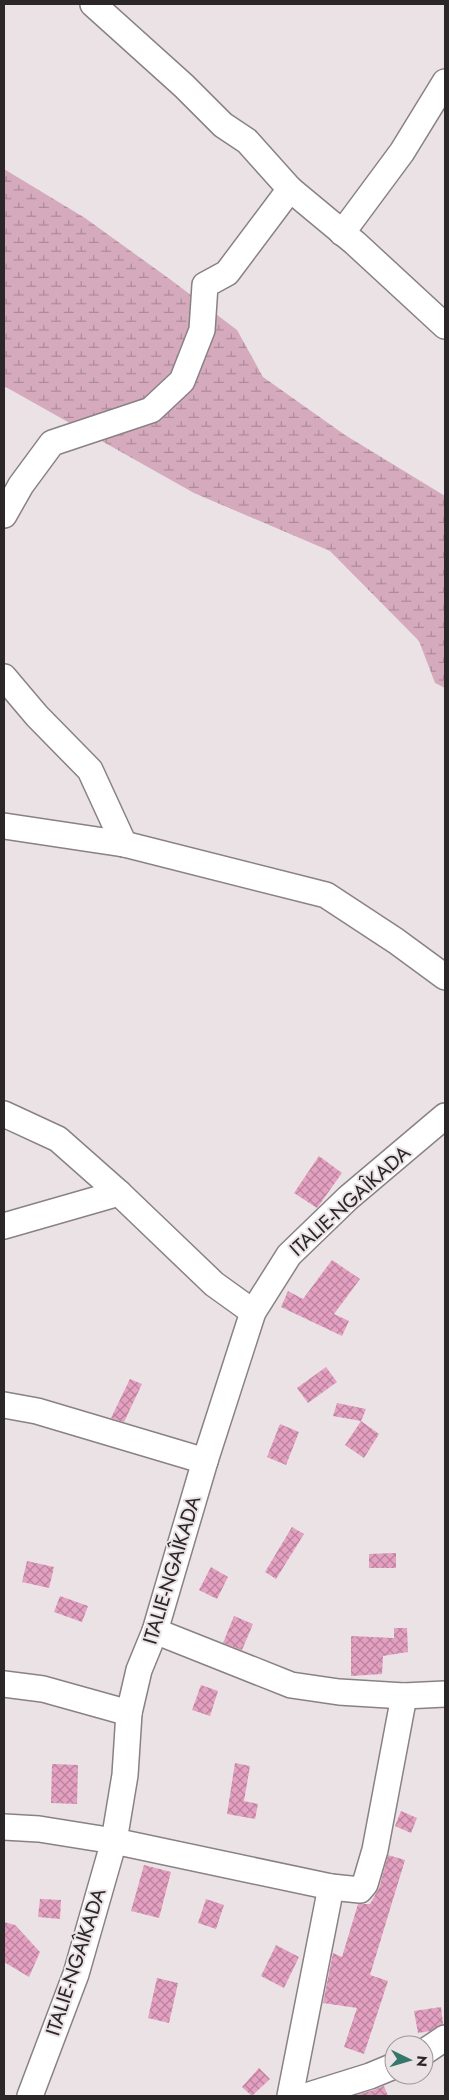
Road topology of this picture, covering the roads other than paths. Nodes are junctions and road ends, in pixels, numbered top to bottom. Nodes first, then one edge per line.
1 (93, 4) edge
2 (445, 82) edge
3 (290, 189) junction
4 (342, 233) junction
5 (445, 326) edge
6 (4, 515) edge
7 (4, 676) edge
8 (4, 826) edge
9 (124, 844) junction
10 (445, 977) edge
11 (4, 1114) edge
12 (445, 1116) edge
13 (119, 1193) junction
14 (4, 1226) edge
15 (253, 1312) junction
16 (4, 1405) edge
17 (205, 1460) junction
18 (154, 1631) junction
19 (4, 1684) edge
20 (445, 1694) edge
21 (404, 1696) junction
22 (129, 1712) junction
23 (4, 1827) edge
24 (114, 1841) junction
25 (331, 1887) junction
26 (445, 2038) edge
27 (434, 2045) edge
28 (384, 2070) edge
29 (30, 2096) edge
30 (290, 2096) edge
31 (306, 2096) edge

1 - 3 street
2 - 4 street
3 - 4 street
3 - 6 street
4 - 5 street
7 - 9 street
8 - 9 street
9 - 10 street
11 - 13 street
12 - 15 street, ITALIE-NGAÎKADA
13 - 14 street
13 - 15 street
15 - 17 street, ITALIE-NGAÎKADA
16 - 17 street
17 - 18 street, ITALIE-NGAÎKADA
18 - 21 street
18 - 22 street, ITALIE-NGAÎKADA
19 - 22 street
20 - 21 street
21 - 25 street
22 - 24 street, ITALIE-NGAÎKADA
23 - 24 street
24 - 25 street
24 - 29 street, ITALIE-NGAÎKADA
25 - 30 street
26 - 27 street
28 - 31 street

